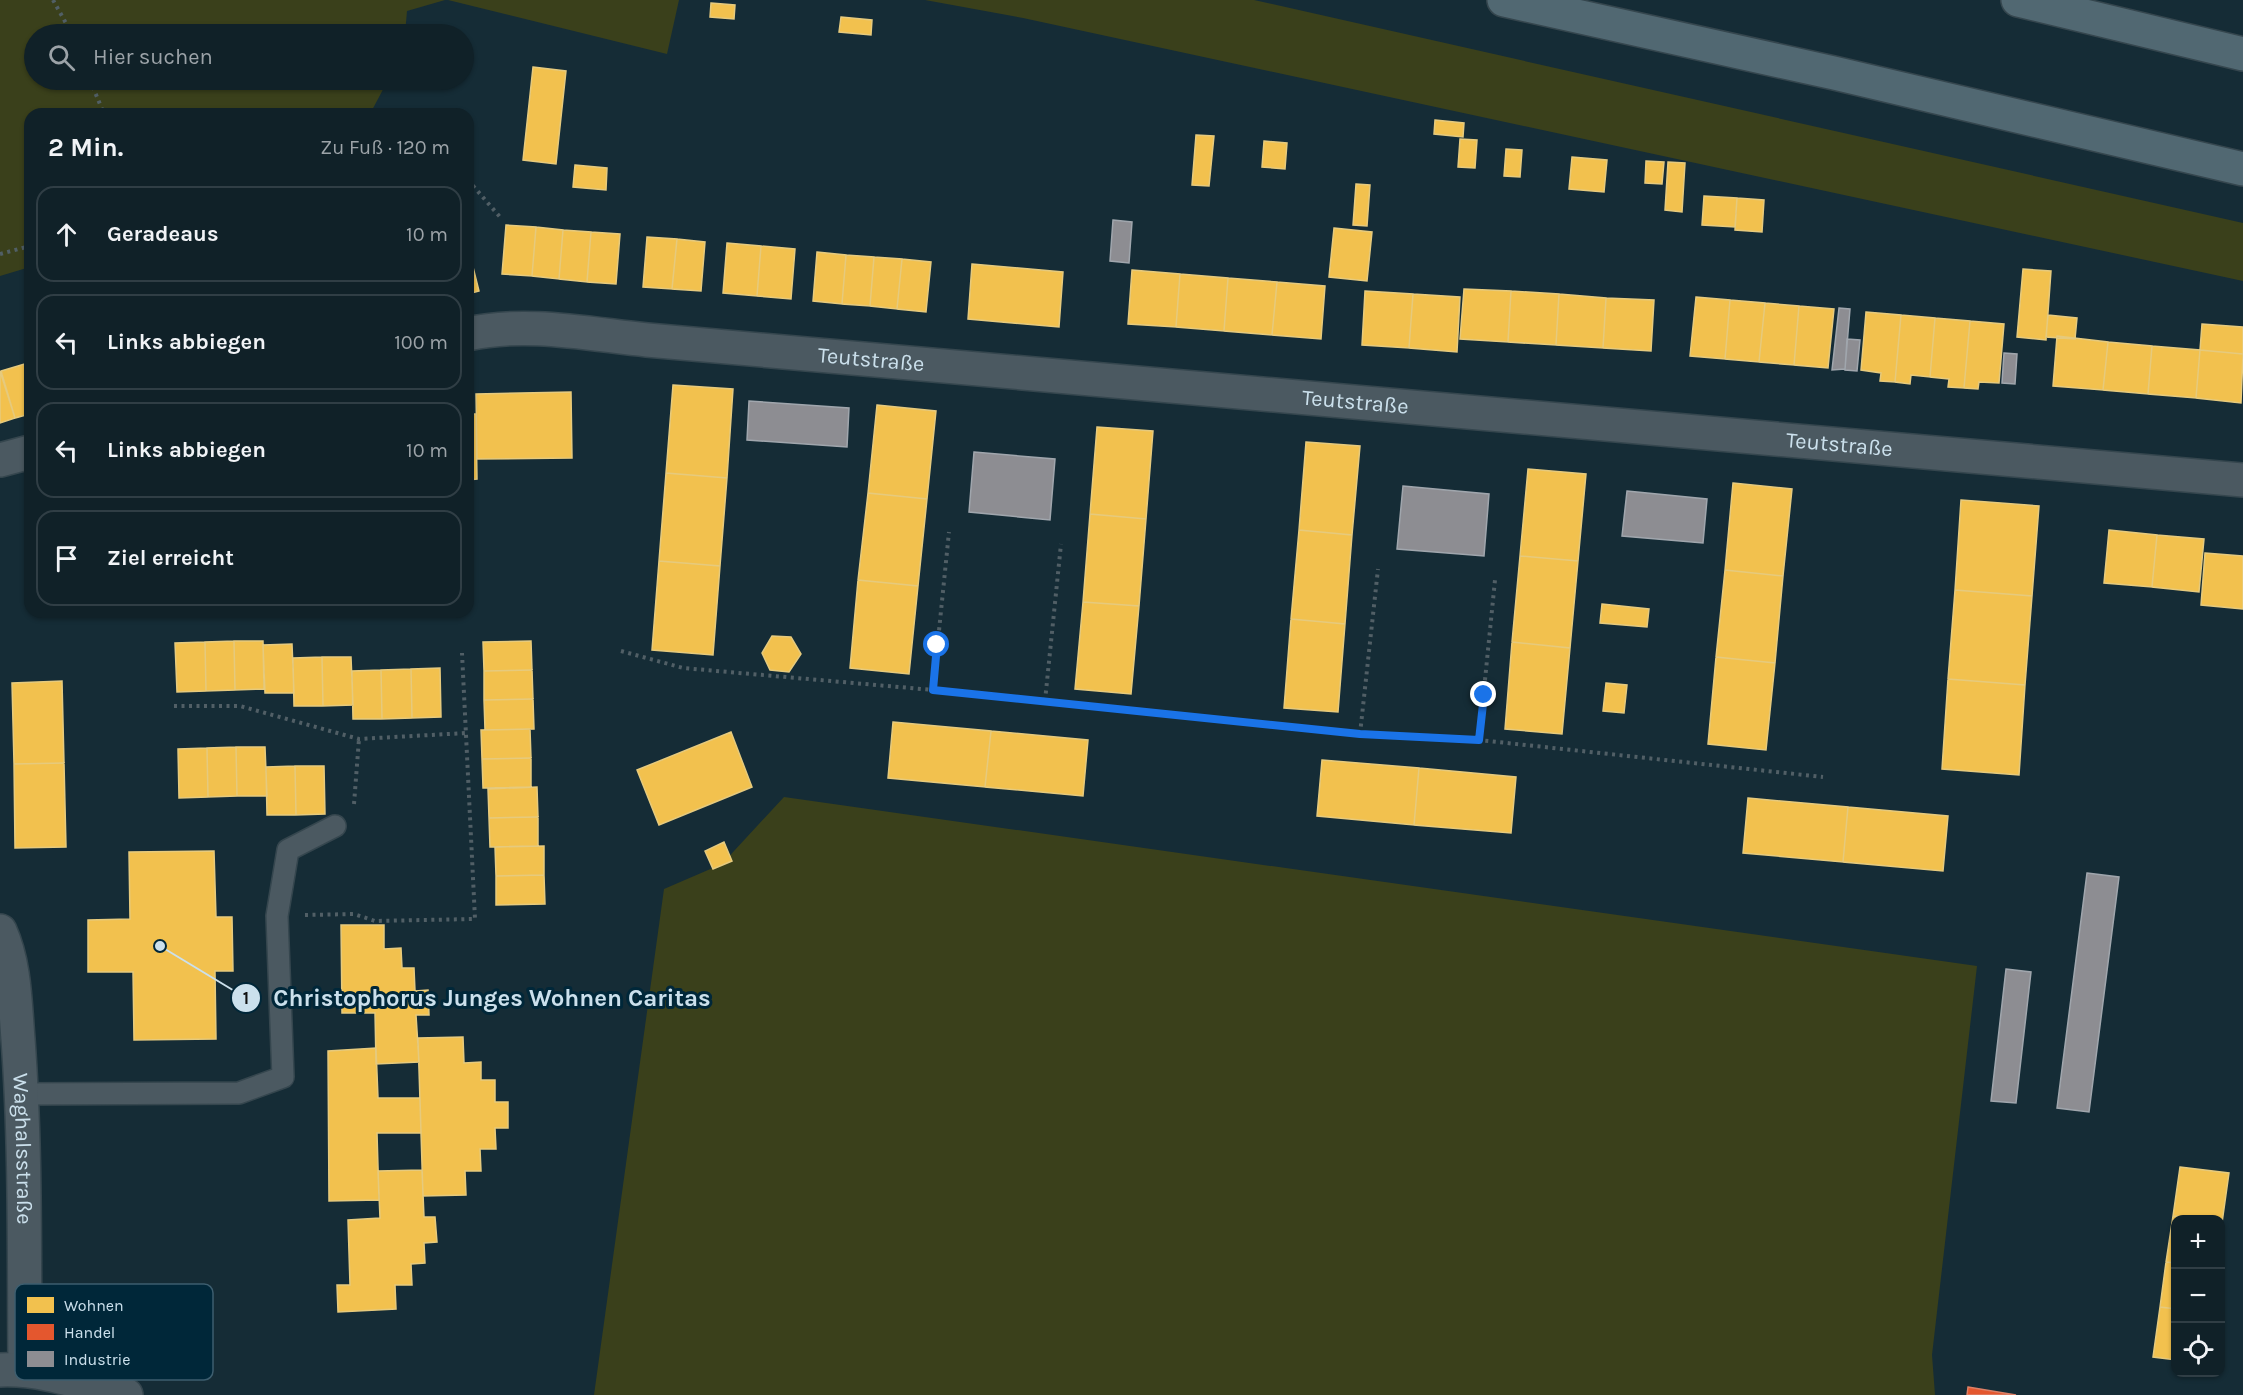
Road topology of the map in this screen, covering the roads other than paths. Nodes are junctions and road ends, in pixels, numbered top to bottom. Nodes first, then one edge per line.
1 (1504, 0) edge
2 (2018, 0) edge
3 (2243, 54) edge
4 (2243, 169) edge
5 (474, 333) edge
6 (24, 454) edge
7 (0, 460) edge
8 (2243, 480) edge
9 (335, 826) road end
10 (0, 931) edge
11 (22, 1094) junction
12 (15, 1284) edge
13 (15, 1287) edge
14 (12, 1370) edge
15 (74, 1380) edge
16 (126, 1395) edge

1 - 4 highway
2 - 3 highway
5 - 8 street, Teutstraße
6 - 7 street
9 - 11 lane
10 - 11 street, Waghalsstraße
11 - 12 street, Waghalsstraße
13 - 14 street, Waghalsstraße
15 - 16 street

